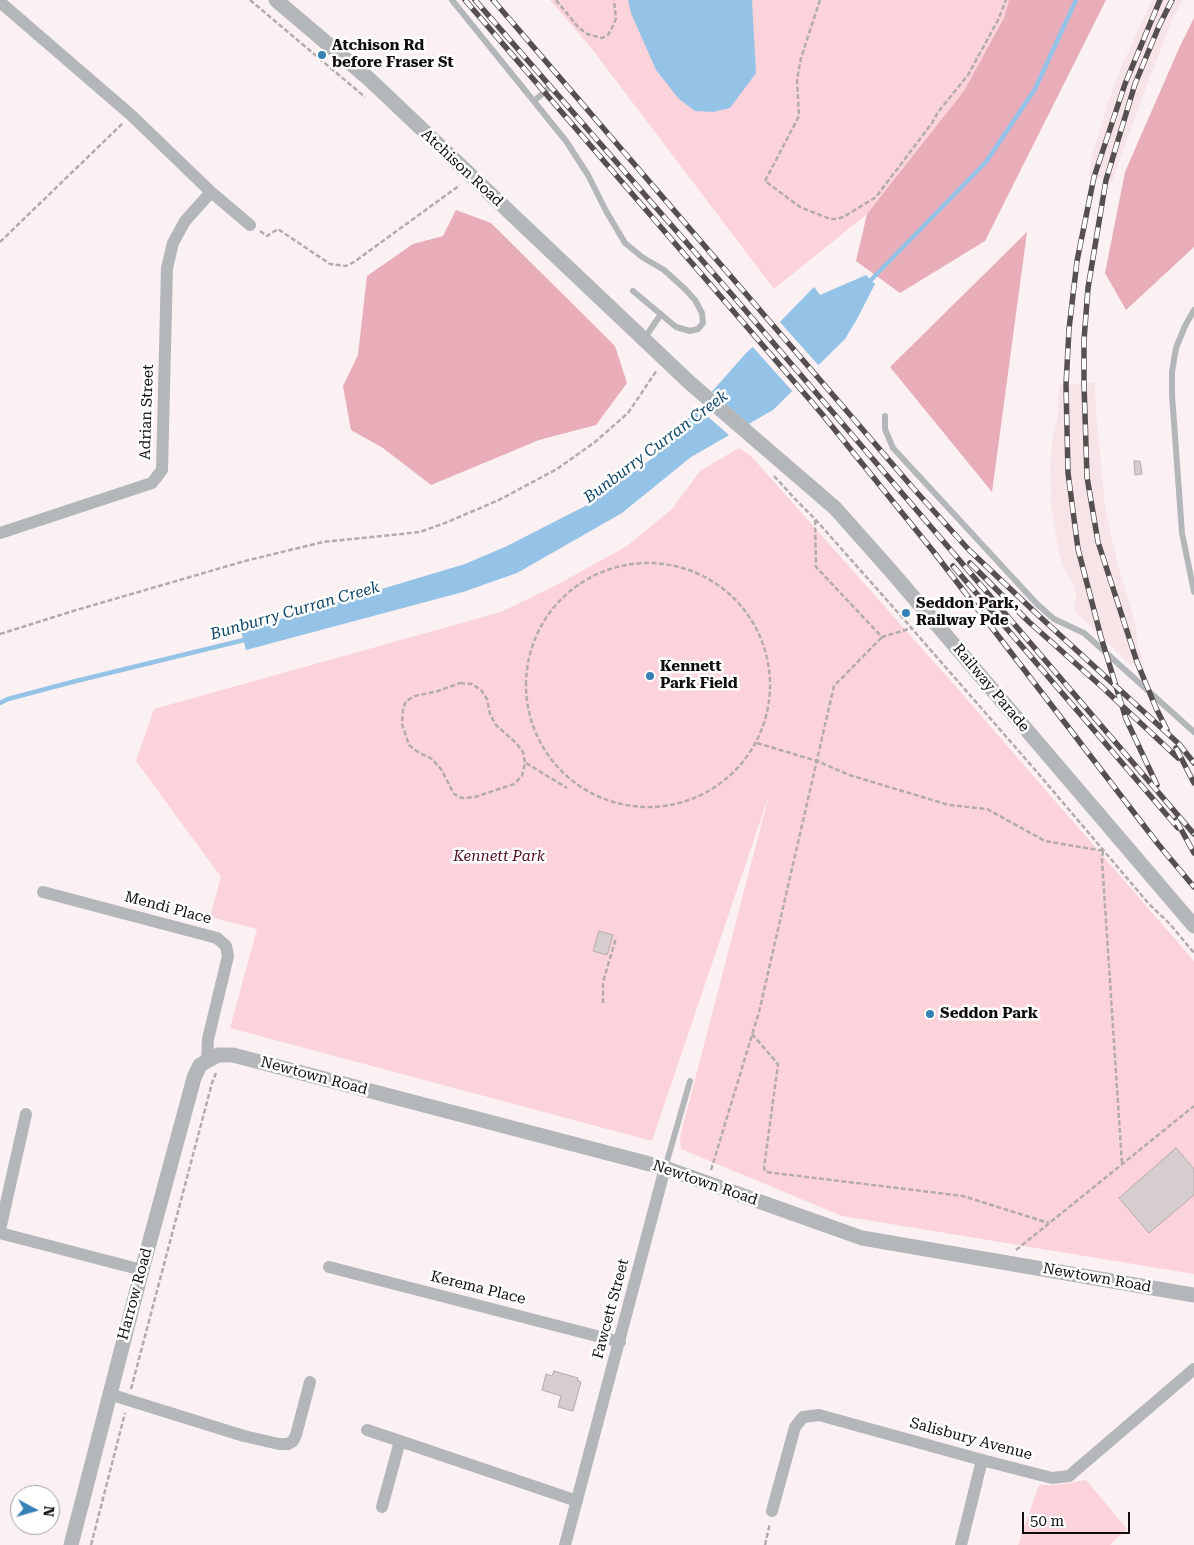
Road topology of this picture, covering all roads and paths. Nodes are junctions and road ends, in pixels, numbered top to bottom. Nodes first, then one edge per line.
1 (250, 0) edge
2 (276, 0) edge
3 (452, 0) edge
4 (556, 0) edge
5 (614, 0) edge
6 (820, 0) edge
7 (1006, 0) edge
8 (0, 2) edge
9 (550, 87) dead end
10 (370, 101) dead end
11 (534, 102) junction
12 (131, 115) junction
13 (460, 185) dead end
14 (211, 192) junction
15 (250, 225) joint
16 (0, 242) edge
17 (633, 291) dead end
18 (1194, 310) edge
19 (661, 314) junction
20 (644, 339) junction
21 (658, 369) dead end
22 (885, 416) dead end
23 (772, 474) dead end
24 (815, 519) junction
25 (0, 533) edge
26 (1194, 592) edge
27 (912, 628) junction
28 (0, 634) edge
29 (882, 637) junction
30 (1194, 732) edge
31 (757, 743) junction
32 (817, 760) junction
33 (525, 763) junction
34 (567, 788) dead end
35 (1104, 851) junction
36 (43, 892) dead end
37 (1194, 926) edge
38 (616, 938) dead end
39 (1194, 954) edge
40 (603, 1003) dead end
41 (752, 1034) junction
42 (215, 1062) junction
43 (690, 1081) dead end
44 (1194, 1106) edge
45 (26, 1114) dead end
46 (1122, 1164) junction
47 (665, 1168) junction
48 (707, 1183) junction
49 (1049, 1223) junction
50 (0, 1231) edge
51 (1002, 1262) junction
52 (329, 1267) dead end
53 (142, 1270) junction
54 (1194, 1295) edge
55 (620, 1342) junction
56 (1194, 1369) edge
57 (310, 1382) dead end
58 (109, 1394) junction
59 (128, 1399) junction
60 (367, 1430) dead end
61 (400, 1440) junction
62 (982, 1460) junction
63 (577, 1501) junction
64 (382, 1507) dead end
65 (772, 1511) joint
66 (71, 1545) edge
67 (91, 1545) edge
68 (565, 1545) edge
69 (765, 1545) edge
70 (961, 1545) edge

1 - 10 path
2 - 20 street, Atchison Road
3 - 11 lane
4 - 5 path
6 - 7 path
8 - 12 street
9 - 11 lane
11 - 19 lane
12 - 14 street
12 - 16 path
13 - 15 path
14 - 15 street
14 - 25 street, Adrian Street
17 - 19 lane
18 - 26 lane
19 - 20 lane
20 - 37 street, Railway Parade
21 - 28 path
22 - 30 lane
23 - 24 path
24 - 27 path
24 - 29 path
27 - 29 path
27 - 35 path
29 - 32 path
31 - 31 path
31 - 32 path
32 - 35 path
32 - 41 path
33 - 33 path
33 - 34 path
35 - 39 path
35 - 46 path
36 - 42 street, Mendi Place
38 - 40 path
41 - 48 path
41 - 49 path
42 - 47 street, Newtown Road
42 - 53 street, Harrow Road
42 - 59 path
43 - 47 lane, Fawcett Street
44 - 46 path
45 - 50 street
46 - 49 path
47 - 48 street, Newtown Road
47 - 55 street, Fawcett Street
48 - 51 street, Newtown Road
49 - 51 path
50 - 53 street
51 - 54 street, Newtown Road
52 - 55 street, Kerema Place
53 - 58 street, Harrow Road
55 - 63 street, Fawcett Street
56 - 62 street, Salisbury Avenue
57 - 59 street
58 - 59 street
58 - 66 street, Harrow Road
59 - 67 path
60 - 61 street
61 - 63 street
61 - 64 street
62 - 65 street, Salisbury Avenue
62 - 70 street
63 - 68 street, Fawcett Street
65 - 69 path

